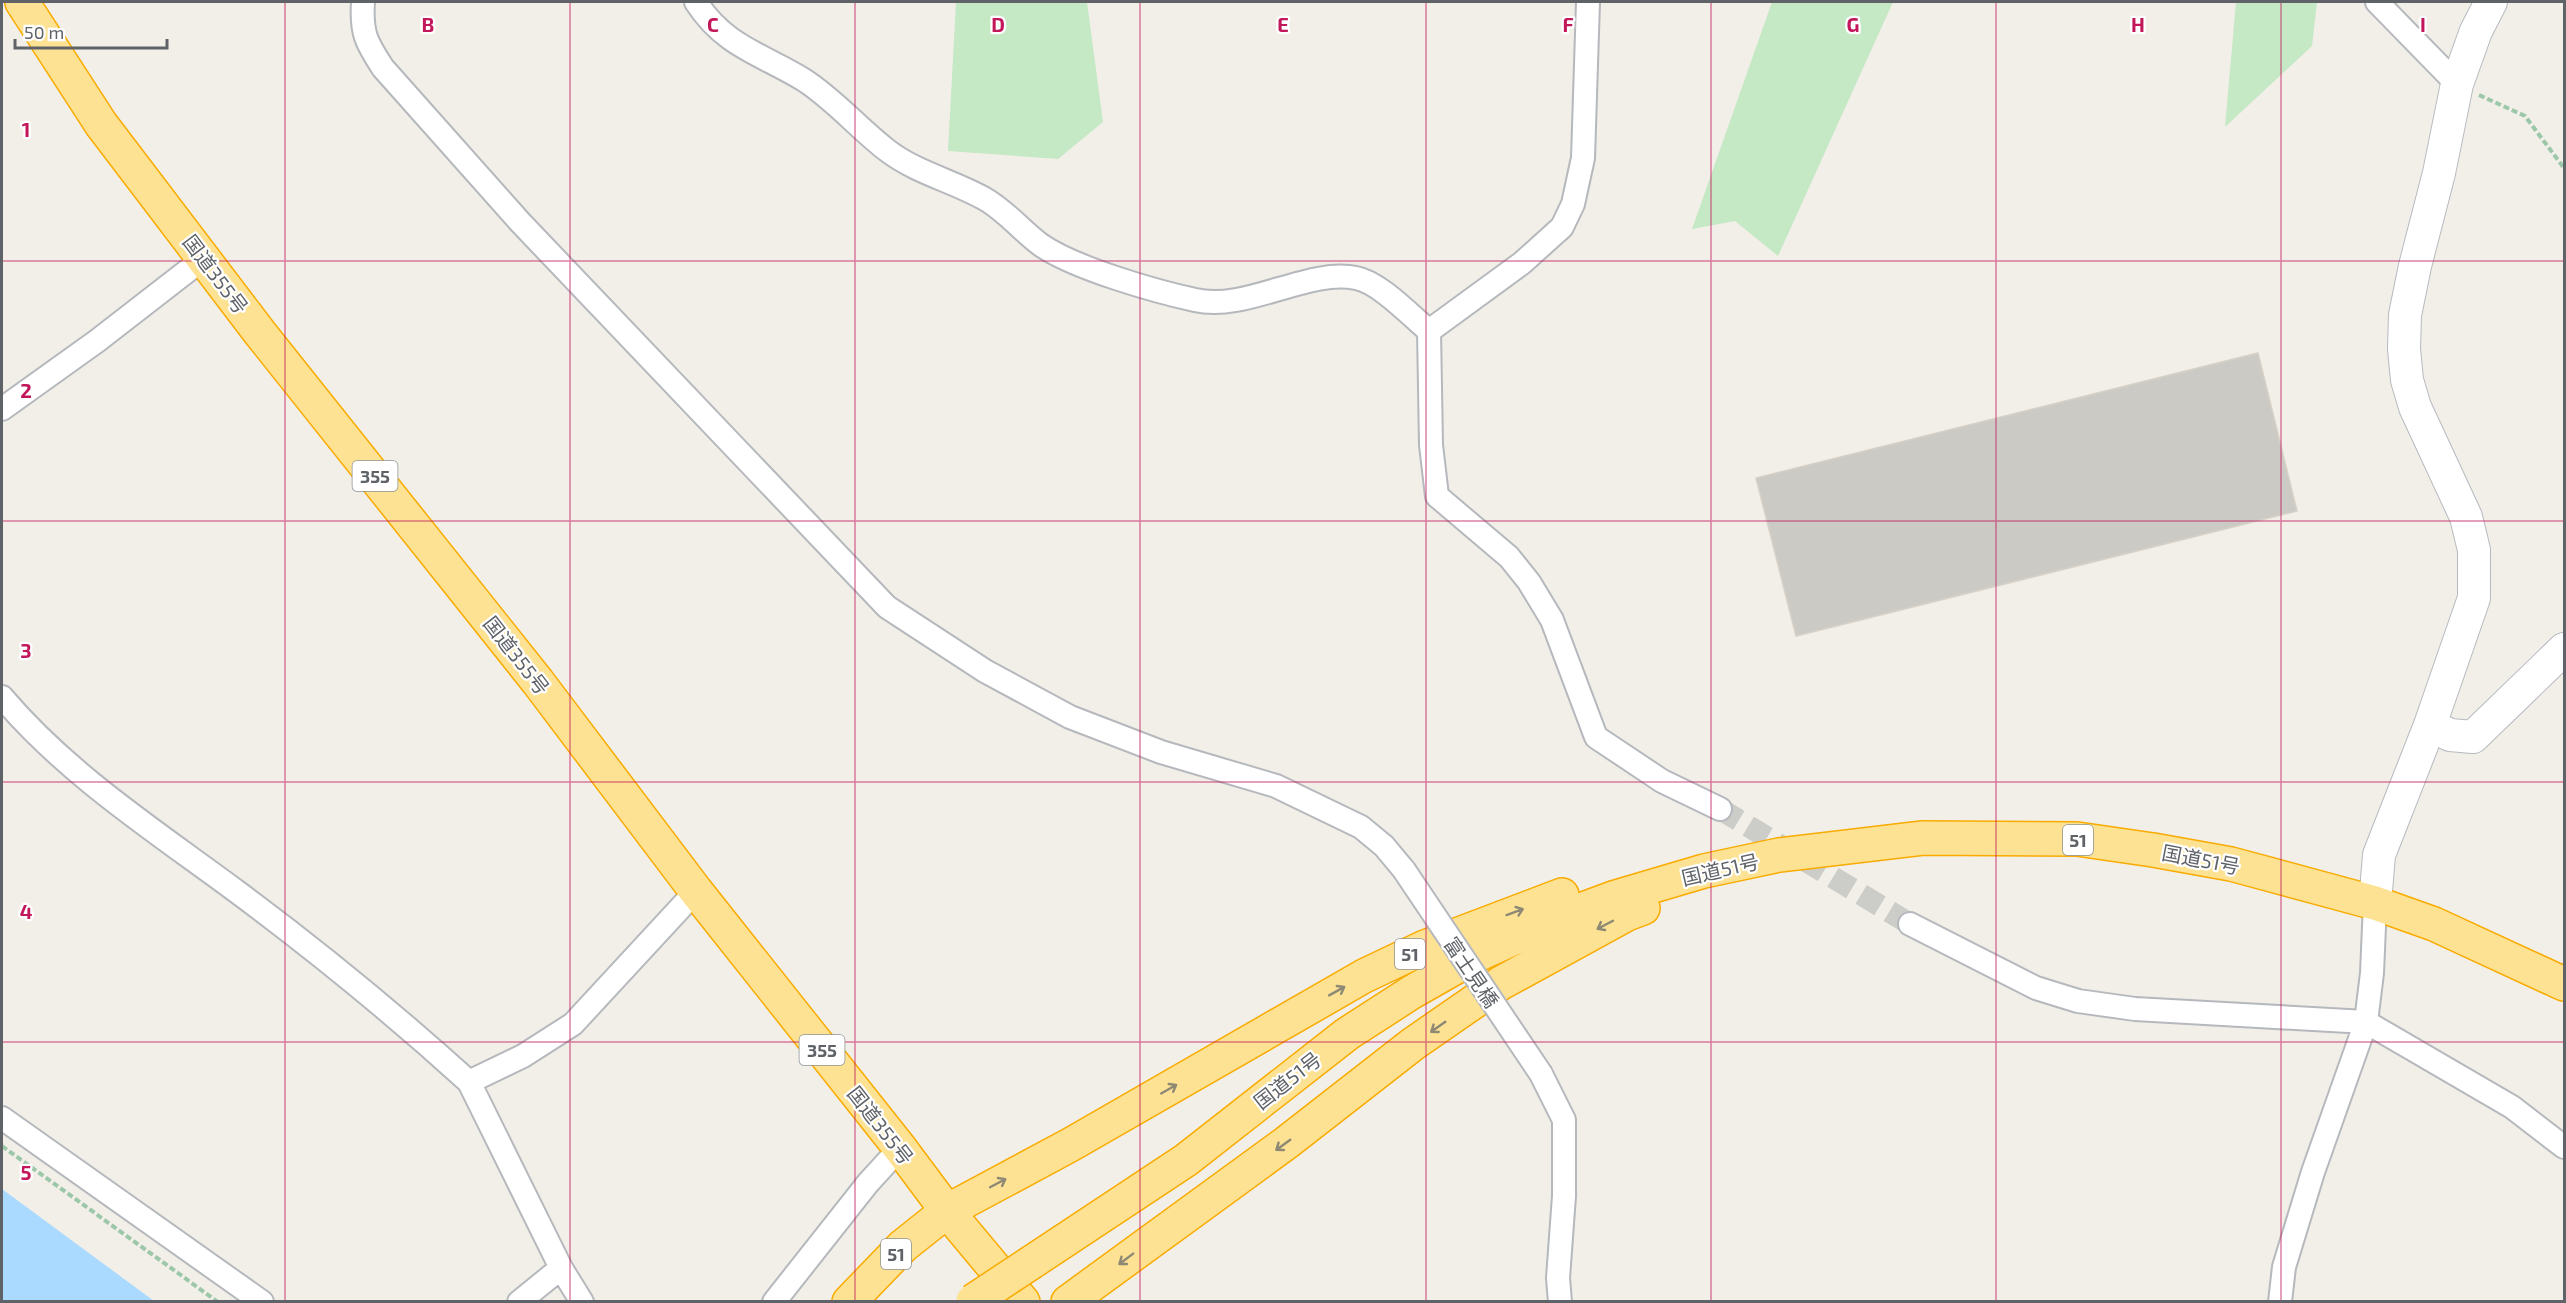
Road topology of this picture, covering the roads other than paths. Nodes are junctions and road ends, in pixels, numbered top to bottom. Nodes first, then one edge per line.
1 (22, 2) edge
2 (363, 2) edge
3 (696, 2) edge
4 (1588, 2) edge
5 (2377, 2) edge
6 (2491, 2) edge
7 (2457, 84) junction
8 (204, 258) junction
9 (1429, 331) junction
10 (2, 409) edge
11 (2565, 649) edge
12 (2, 697) edge
13 (2430, 725) junction
14 (1720, 809) tunnel mouth
15 (1923, 838) junction
16 (696, 891) junction
17 (2375, 903) junction
18 (1910, 924) tunnel mouth
19 (2565, 984) edge
20 (2366, 1022) junction
21 (469, 1082) junction
22 (2, 1118) edge
23 (2565, 1147) edge
24 (900, 1148) junction
25 (947, 1211) junction
26 (561, 1268) junction
27 (972, 1301) edge
28 (262, 1302) edge
29 (519, 1302) edge
30 (582, 1302) edge
31 (774, 1302) edge
32 (849, 1302) edge
33 (1023, 1302) edge
34 (1068, 1302) edge
35 (1560, 1302) edge
36 (2280, 1302) edge

1 - 8 highway, 国道355号 / 355
2 - 35 street, 富士見橋, bridge
3 - 9 street
4 - 9 street
5 - 7 street
6 - 7 street
7 - 13 street
8 - 10 street
8 - 16 highway, 国道355号 / 355
9 - 14 street
11 - 13 street
12 - 21 street
13 - 17 street
15 - 17 highway, 国道51号 / 51
25 -> 15 highway, 51
15 - 27 highway, 国道51号 / 51, bridge
15 -> 34 highway, 51
16 - 21 street
16 - 24 highway, 国道355号 / 355
17 - 19 highway, 国道51号 / 51
17 - 20 street
18 - 20 street
20 - 23 street
20 - 36 street
21 - 26 street
22 - 28 street
24 - 25 highway, 国道355号 / 355
24 - 31 street
25 - 32 highway, 51
25 - 33 highway, 国道355号 / 355
26 - 29 street
26 - 30 street

